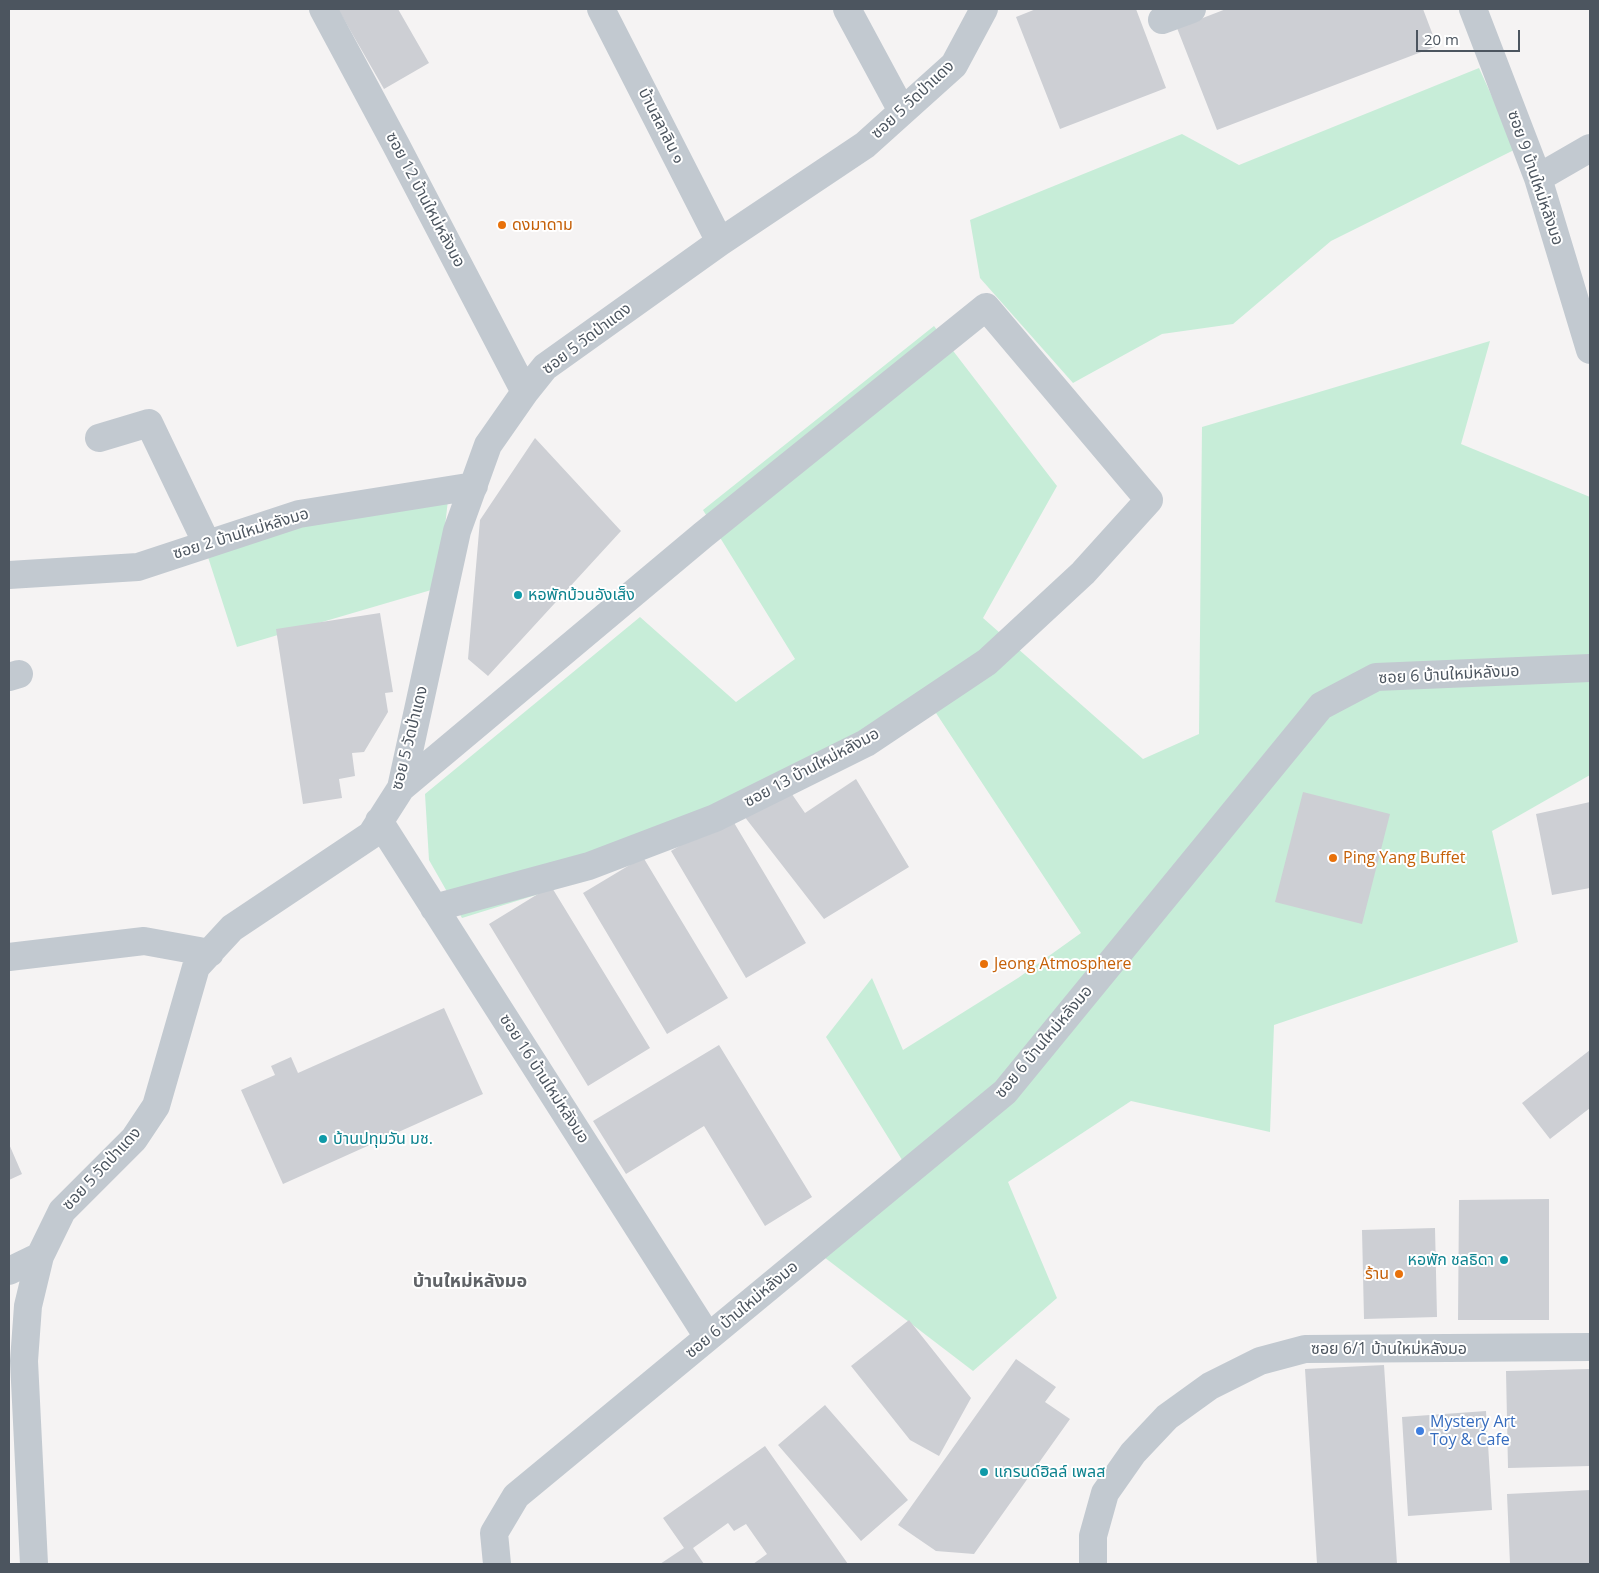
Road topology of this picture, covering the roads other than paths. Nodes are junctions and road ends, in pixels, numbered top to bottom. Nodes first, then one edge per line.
1 (323, 9) edge
2 (601, 9) edge
3 (847, 9) edge
4 (984, 9) edge
5 (1192, 9) edge
6 (1473, 9) edge
7 (1162, 20) dead end
8 (902, 111) junction
9 (1590, 148) edge
10 (1538, 178) junction
11 (720, 242) junction
12 (1590, 350) edge
13 (525, 392) junction
14 (99, 438) dead end
15 (474, 486) junction
16 (207, 544) junction
17 (9, 575) edge
18 (1590, 668) edge
19 (400, 788) junction
20 (379, 821) junction
21 (434, 908) junction
22 (210, 953) junction
23 (9, 957) edge
24 (40, 1256) junction
25 (9, 1271) edge
26 (708, 1338) junction
27 (1590, 1347) edge
28 (34, 1564) edge
29 (497, 1564) edge
30 (1094, 1564) edge

1 - 13 street, ซอย 12 บ้านใหม่หลังมอ
2 - 11 street, บ้านสลาลิน ๑
3 - 8 street
4 - 8 street, ซอย 5 วัดป่าแดง
5 - 7 street
6 - 10 street, ซอย 9 บ้านใหม่หลังมอ
8 - 11 street, ซอย 5 วัดป่าแดง
9 - 10 street
10 - 12 street, ซอย 9 บ้านใหม่หลังมอ
11 - 13 street, ซอย 5 วัดป่าแดง
13 - 15 street, ซอย 5 วัดป่าแดง
14 - 16 street
15 - 16 street, ซอย 2 บ้านใหม่หลังมอ
15 - 19 street, ซอย 5 วัดป่าแดง
16 - 17 street, ซอย 2 บ้านใหม่หลังมอ
18 - 26 street, ซอย 6 บ้านใหม่หลังมอ
19 - 20 street, ซอย 5 วัดป่าแดง
19 - 21 street, ซอย 13 บ้านใหม่หลังมอ
20 - 21 street, ซอย 16 บ้านใหม่หลังมอ
20 - 22 street, ซอย 5 วัดป่าแดง
21 - 26 street, ซอย 16 บ้านใหม่หลังมอ
22 - 23 street
22 - 24 street, ซอย 5 วัดป่าแดง
24 - 25 street
24 - 28 street, ซอย 5 วัดป่าแดง
26 - 29 street, ซอย 6 บ้านใหม่หลังมอ
27 - 30 street, ซอย 6/1 บ้านใหม่หลังมอ

